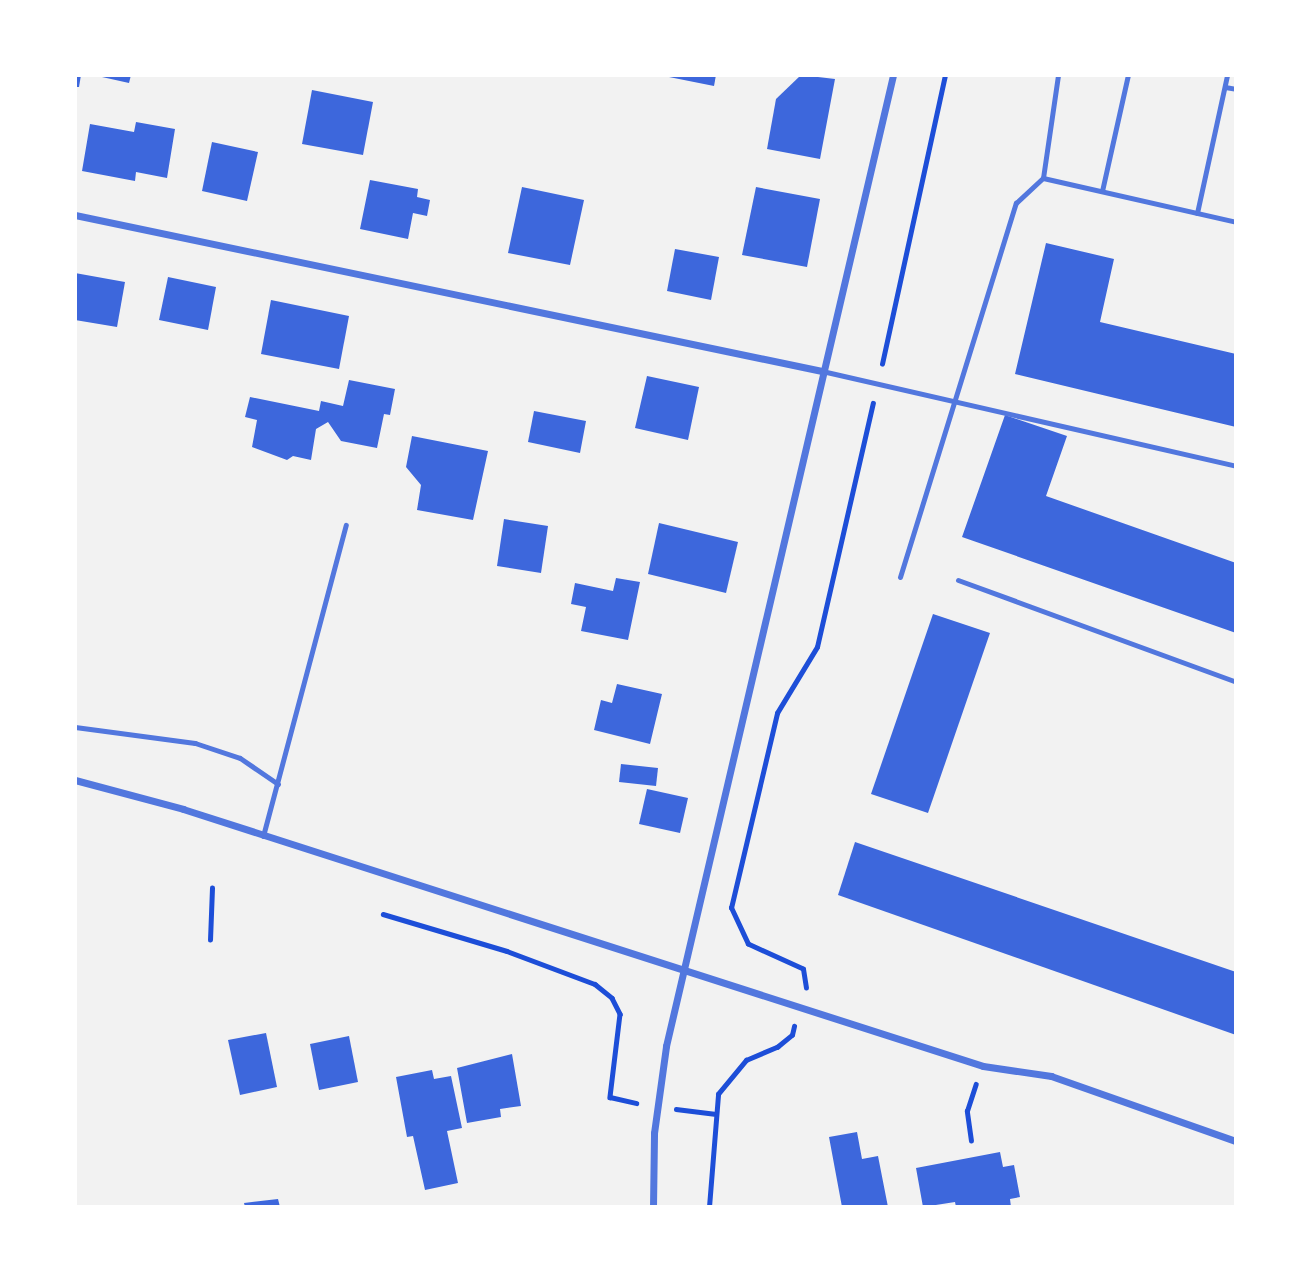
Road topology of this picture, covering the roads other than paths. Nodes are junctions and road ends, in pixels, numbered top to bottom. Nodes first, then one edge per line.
1 (892, 75) edge
2 (1058, 75) edge
3 (1128, 75) edge
4 (1227, 75) edge
5 (1225, 87) junction
6 (1236, 89) edge
7 (1043, 178) junction
8 (1102, 191) junction
9 (1197, 213) junction
10 (75, 215) edge
11 (1236, 222) edge
12 (822, 371) junction
13 (953, 401) junction
14 (1236, 466) edge
15 (346, 525) dead end
16 (900, 577) dead end
17 (958, 580) dead end
18 (1236, 682) edge
19 (75, 727) edge
20 (75, 780) edge
21 (278, 784) junction
22 (263, 836) junction
23 (684, 967) junction
24 (1236, 1141) edge
25 (653, 1207) edge

1 - 12 street
2 - 7 lane
3 - 8 lane
4 - 5 lane
5 - 6 lane
5 - 9 lane
7 - 8 lane
7 - 13 lane
8 - 9 lane
9 - 11 lane
10 - 12 street
12 - 13 lane
12 - 23 street
13 - 14 lane
13 - 16 lane
15 - 21 lane
17 - 18 lane
19 - 21 lane
20 - 22 street
21 - 22 lane
22 - 23 street
23 - 24 street
23 - 25 street

